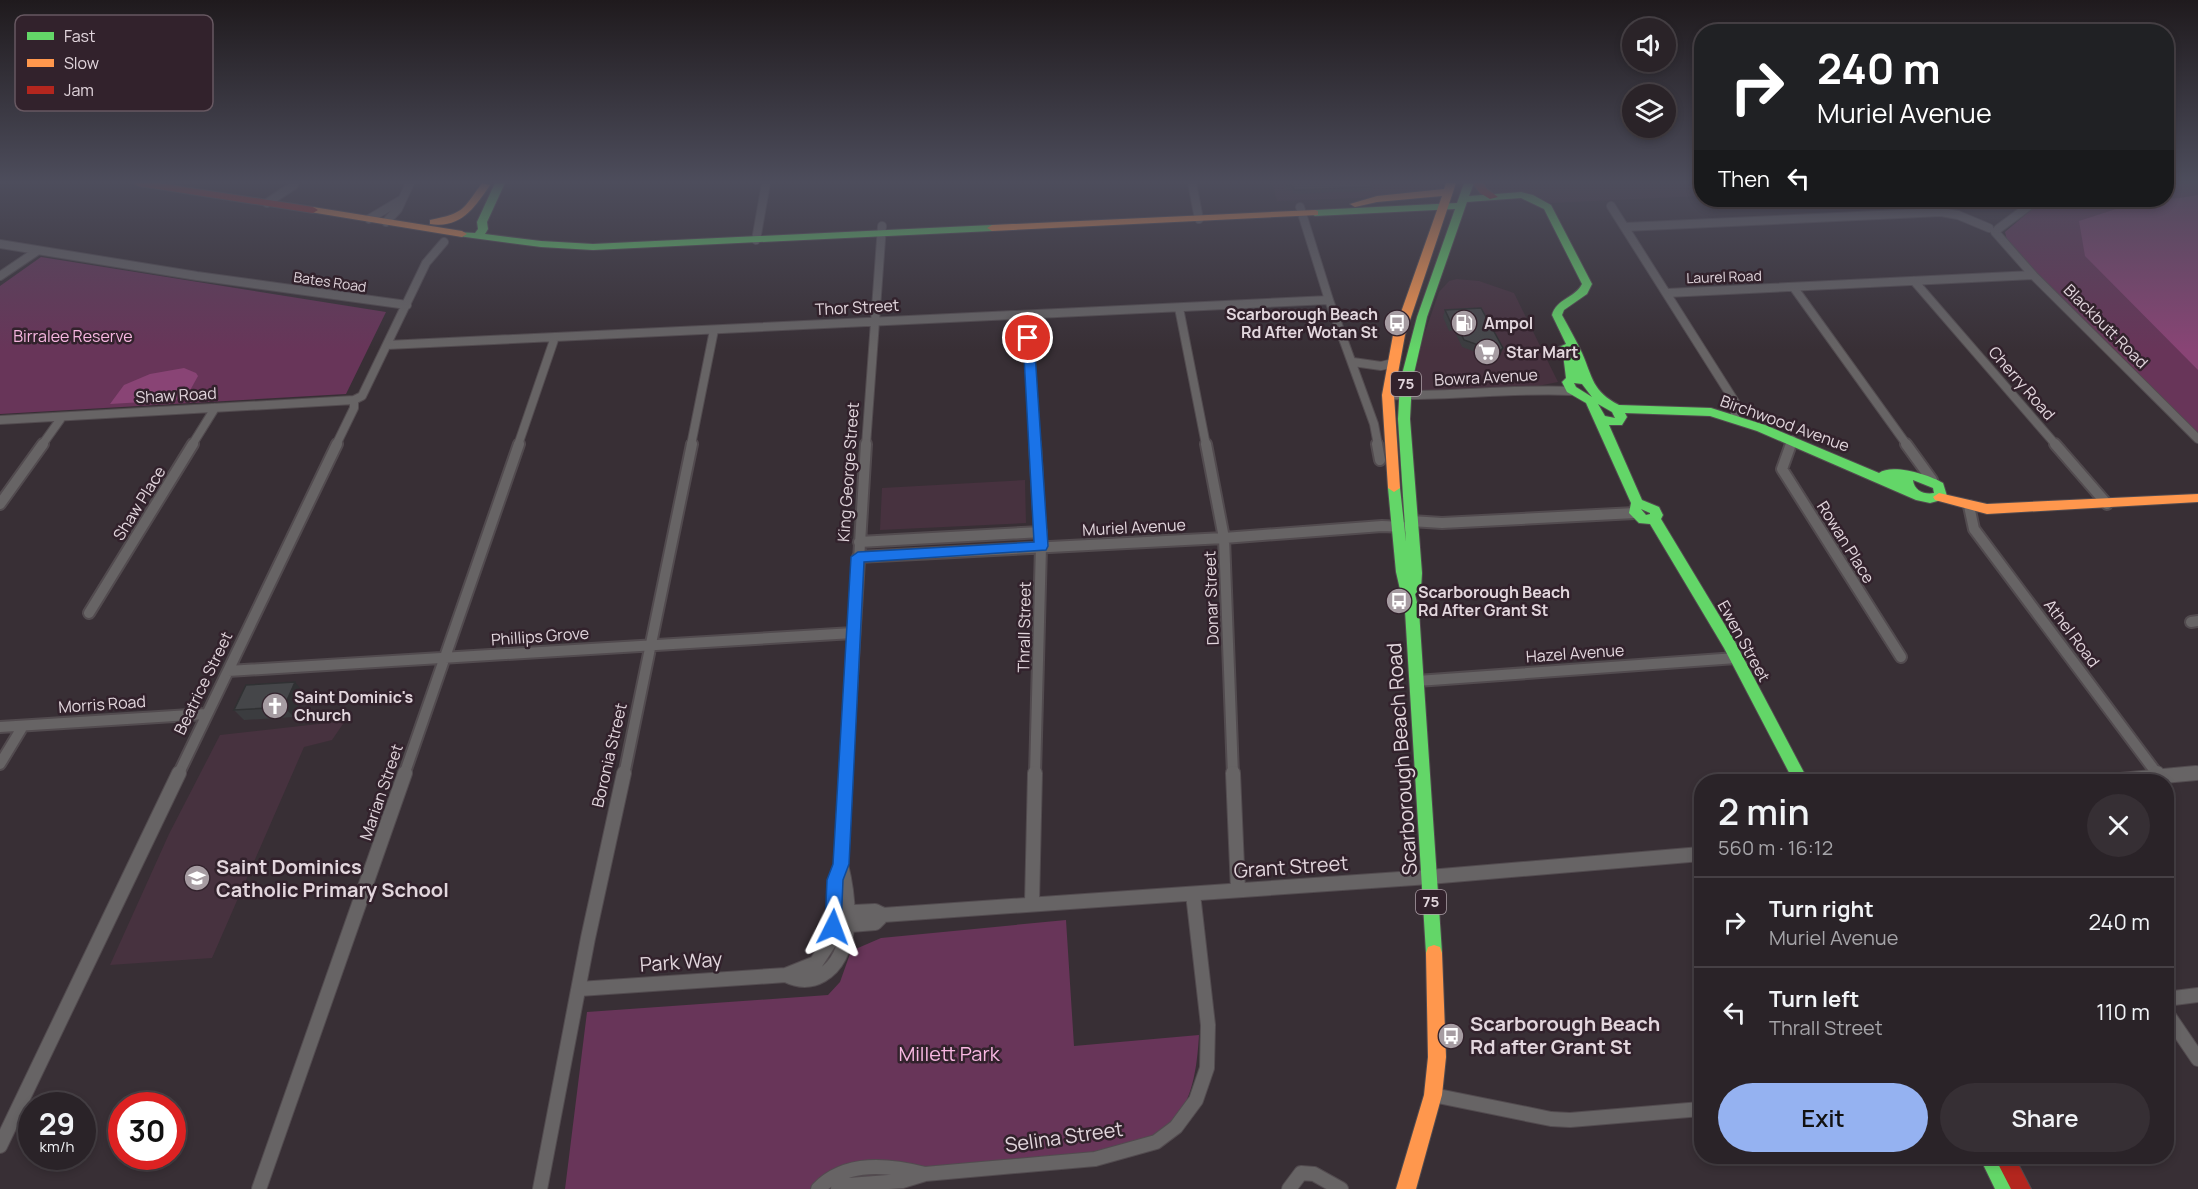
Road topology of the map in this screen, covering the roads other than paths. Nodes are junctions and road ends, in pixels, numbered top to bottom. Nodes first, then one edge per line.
1 (524, 238) edge
2 (717, 238) edge
3 (881, 238) edge
4 (1310, 238) edge
5 (1425, 238) edge
6 (1432, 238) edge
7 (1450, 238) edge
8 (1560, 238) edge
9 (1632, 238) edge
10 (2001, 238) edge
11 (444, 242) dead end
12 (0, 244) edge
13 (37, 251) junction
14 (2033, 275) junction
15 (0, 276) edge
16 (1914, 281) junction
17 (1417, 282) junction
18 (1794, 288) junction
19 (1667, 293) junction
20 (1329, 300) junction
21 (407, 305) junction
22 (1179, 308) junction
23 (1026, 315) junction
24 (876, 321) junction
25 (714, 330) junction
26 (555, 337) junction
27 (387, 345) junction
28 (1353, 362) junction
29 (1393, 363) junction
30 (1575, 383) junction
31 (1388, 395) junction
32 (1404, 396) junction
33 (354, 400) junction
34 (215, 408) junction
35 (1618, 416) junction
36 (62, 417) junction
37 (1735, 419) junction
38 (0, 420) edge
39 (1601, 420) junction
40 (2198, 439) edge
41 (1792, 440) junction
42 (1918, 458) junction
43 (1380, 460) dead end
44 (1862, 469) junction
45 (1915, 476) junction
46 (1937, 488) junction
47 (1910, 491) junction
48 (2198, 498) edge
49 (0, 504) edge
50 (2107, 504) junction
51 (1969, 506) junction
52 (1640, 508) junction
53 (2008, 508) junction
54 (1407, 525) junction
55 (1041, 532) junction
56 (1224, 538) junction
57 (859, 542) junction
58 (1041, 546) junction
59 (858, 557) junction
60 (89, 613) dead end
61 (853, 633) junction
62 (652, 646) junction
63 (1901, 657) dead end
64 (1732, 658) junction
65 (445, 659) junction
66 (228, 671) junction
67 (1417, 681) junction
68 (206, 714) junction
69 (23, 726) junction
70 (0, 727) edge
71 (0, 764) edge
72 (1786, 774) edge
73 (1797, 774) edge
74 (2158, 774) edge
75 (2174, 776) edge
76 (2196, 776) edge
77 (1694, 855) edge
78 (1429, 877) junction
79 (1238, 890) junction
80 (1193, 894) junction
81 (1032, 903) junction
82 (839, 919) junction
83 (816, 963) joint
84 (786, 975) junction
85 (821, 977) joint
86 (579, 989) junction
87 (2198, 995) edge
88 (2174, 998) edge
89 (2174, 1024) edge
90 (2198, 1059) edge
91 (1433, 1095) junction
92 (1694, 1110) edge
93 (0, 1146) edge
94 (1992, 1164) edge
95 (2007, 1164) edge
96 (925, 1174) junction
97 (259, 1189) edge
98 (540, 1189) edge
99 (818, 1189) edge
100 (838, 1189) edge
101 (1289, 1189) edge
102 (1341, 1189) edge
103 (1406, 1189) edge
104 (2005, 1189) edge
105 (2021, 1189) edge

1 - 2 main road
3 - 24 street, King George Street
4 - 20 street
5 - 17 main road
6 - 17 main road, Scarborough Beach Road / 75
7 - 32 main road, Scarborough Beach Road / 75
8 - 30 main road
9 - 19 street
10 - 14 street, Blackbutt Road
11 - 21 street, Beatrice Street
12 - 13 street, Bates Road
13 - 15 street
13 - 21 street, Bates Road
14 - 16 street, Laurel Road
14 - 40 street, Blackbutt Road
16 - 18 street, Laurel Road
16 - 50 street, Cherry Road
17 - 29 main road, Scarborough Beach Road / 75
18 - 19 street, Laurel Road
18 - 42 street
19 - 37 street
20 - 22 street, Thor Street
20 - 28 street
21 - 27 street, Beatrice Street
22 - 23 street, Thor Street
22 - 56 street, Donar Street
23 - 24 street, Thor Street
23 - 55 street, Thrall Street
24 - 25 street, Thor Street
24 - 57 street, King George Street
25 - 26 street, Thor Street
25 - 62 street, Boronia Street
26 - 27 street, Thor Street
26 - 65 street, Marian Street
27 - 33 street, Beatrice Street
28 - 29 street
28 - 43 street
29 - 31 main road, Scarborough Beach Road / 75
30 - 32 street, Bowra Avenue
30 - 35 main road
30 - 39 main road
31 - 32 street, Bowra Avenue
31 - 54 main road, Scarborough Beach Road / 75
32 - 54 main road, Scarborough Beach Road / 75
33 - 34 street, Shaw Road
33 - 66 street, Beatrice Street
34 - 36 street, Shaw Road
34 - 60 street, Shaw Place
35 - 37 main road, Birchwood Avenue
35 - 39 main road
35 - 52 main road
36 - 38 street, Shaw Road
36 - 49 street
37 - 41 main road, Birchwood Avenue
39 - 52 main road
41 - 44 main road, Birchwood Avenue
41 - 63 street, Rowan Place
42 - 45 street
42 - 46 street
44 - 45 main road, Birchwood Avenue
44 - 47 main road, Birchwood Avenue
45 - 46 main road, Birchwood Avenue
45 - 47 main road
46 - 47 main road, Birchwood Avenue
46 - 51 main road, Birchwood Avenue
46 - 53 main road, Birchwood Avenue
48 - 50 main road, Birchwood Avenue
50 - 53 main road, Birchwood Avenue
51 - 53 main road, Birchwood Avenue
51 - 74 street, Athel Road
52 - 54 street, Muriel Avenue
52 - 64 main road, Ewen Street
54 - 56 street, Muriel Avenue
54 - 67 main road, Scarborough Beach Road / 75
55 - 57 street
55 - 58 street, Thrall Street
56 - 58 street, Muriel Avenue
56 - 79 street, Donar Street
57 - 59 street, King George Street
58 - 59 street, Muriel Avenue
58 - 81 street, Thrall Street
59 - 61 street, King George Street
61 - 62 street, Phillips Grove
61 - 82 street, King George Street
62 - 65 street, Phillips Grove
62 - 86 street, Boronia Street
64 - 67 street, Hazel Avenue
64 - 72 main road, Ewen Street
64 - 73 main road, Ewen Street
65 - 66 street, Phillips Grove
65 - 97 street, Marian Street
66 - 68 street, Beatrice Street
67 - 78 main road, Scarborough Beach Road / 75
68 - 69 street, Morris Road
68 - 93 street, Beatrice Street
69 - 70 street, Morris Road
69 - 71 street
75 - 76 street
77 - 78 street, Grant Street
78 - 79 street, Grant Street
78 - 91 main road, Scarborough Beach Road / 75
79 - 80 street, Grant Street
80 - 81 street, Grant Street
80 - 96 street, Selina Street
81 - 82 street, Grant Street
82 - 83 street, King George Street
82 - 85 street, King George Street
83 - 84 street, Park Way
84 - 85 street, Park Way
84 - 86 street, Park Way
86 - 98 street, Boronia Street
87 - 88 street
89 - 90 street
91 - 92 street
91 - 103 main road, Scarborough Beach Road / 75
94 - 104 main road
95 - 105 main road
96 - 99 street, Selina Street
96 - 100 street, Selina Street
101 - 102 street

